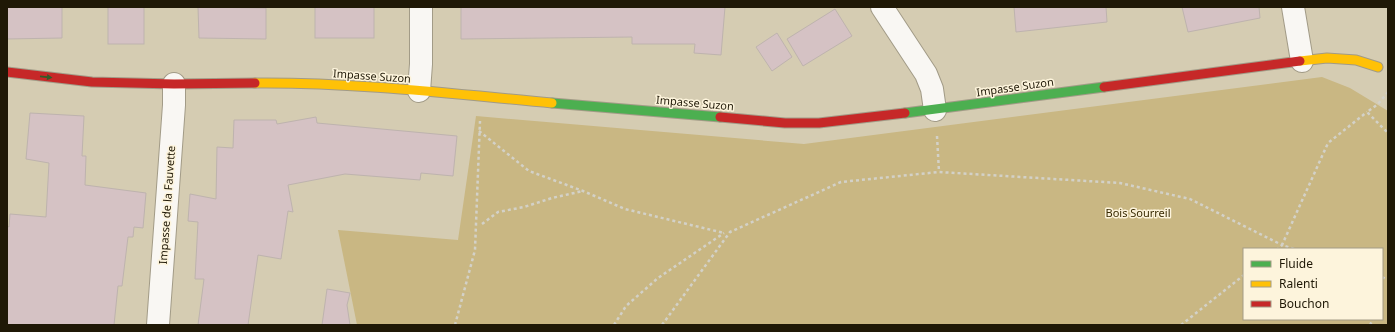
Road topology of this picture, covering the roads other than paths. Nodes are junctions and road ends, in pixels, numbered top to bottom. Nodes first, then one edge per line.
1 (421, 7) edge
2 (882, 7) edge
3 (1293, 7) edge
4 (1302, 61) junction
5 (1378, 67) dead end
6 (7, 72) edge
7 (174, 84) junction
8 (419, 91) junction
9 (935, 110) junction
10 (158, 325) edge

1 - 8 street
2 - 9 street
3 - 4 street
4 - 5 street, Impasse Suzon
4 - 9 street, Impasse Suzon
6 -> 7 street, Impasse Suzon
7 - 8 street, Impasse Suzon
7 - 10 street, Impasse de la Fauvette
8 - 9 street, Impasse Suzon

